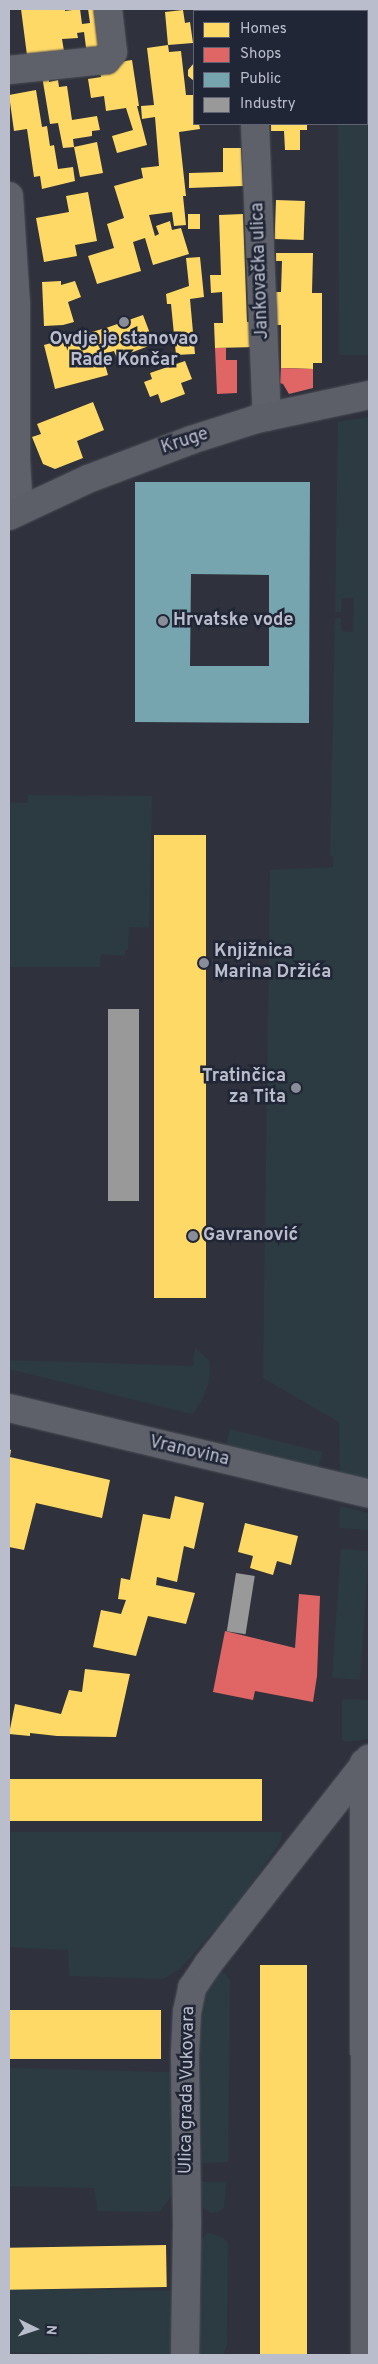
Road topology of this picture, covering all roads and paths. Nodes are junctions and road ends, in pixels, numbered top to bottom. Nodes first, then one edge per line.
1 (108, 9) edge
2 (9, 70) edge
3 (255, 125) edge
4 (9, 196) edge
5 (369, 395) edge
6 (267, 417) junction
7 (14, 513) edge
8 (9, 1408) edge
9 (369, 1494) edge
10 (366, 1761) edge
11 (185, 2355) edge
12 (365, 2355) edge

1 - 2 street
3 - 6 street, Jankovačka ulica
4 - 7 street
5 - 6 street, Kruge
6 - 7 street, Kruge
8 - 9 street, Vranovina
10 - 11 street, Ulica grada Vukovara
10 - 12 street, Ulica grada Vukovara

